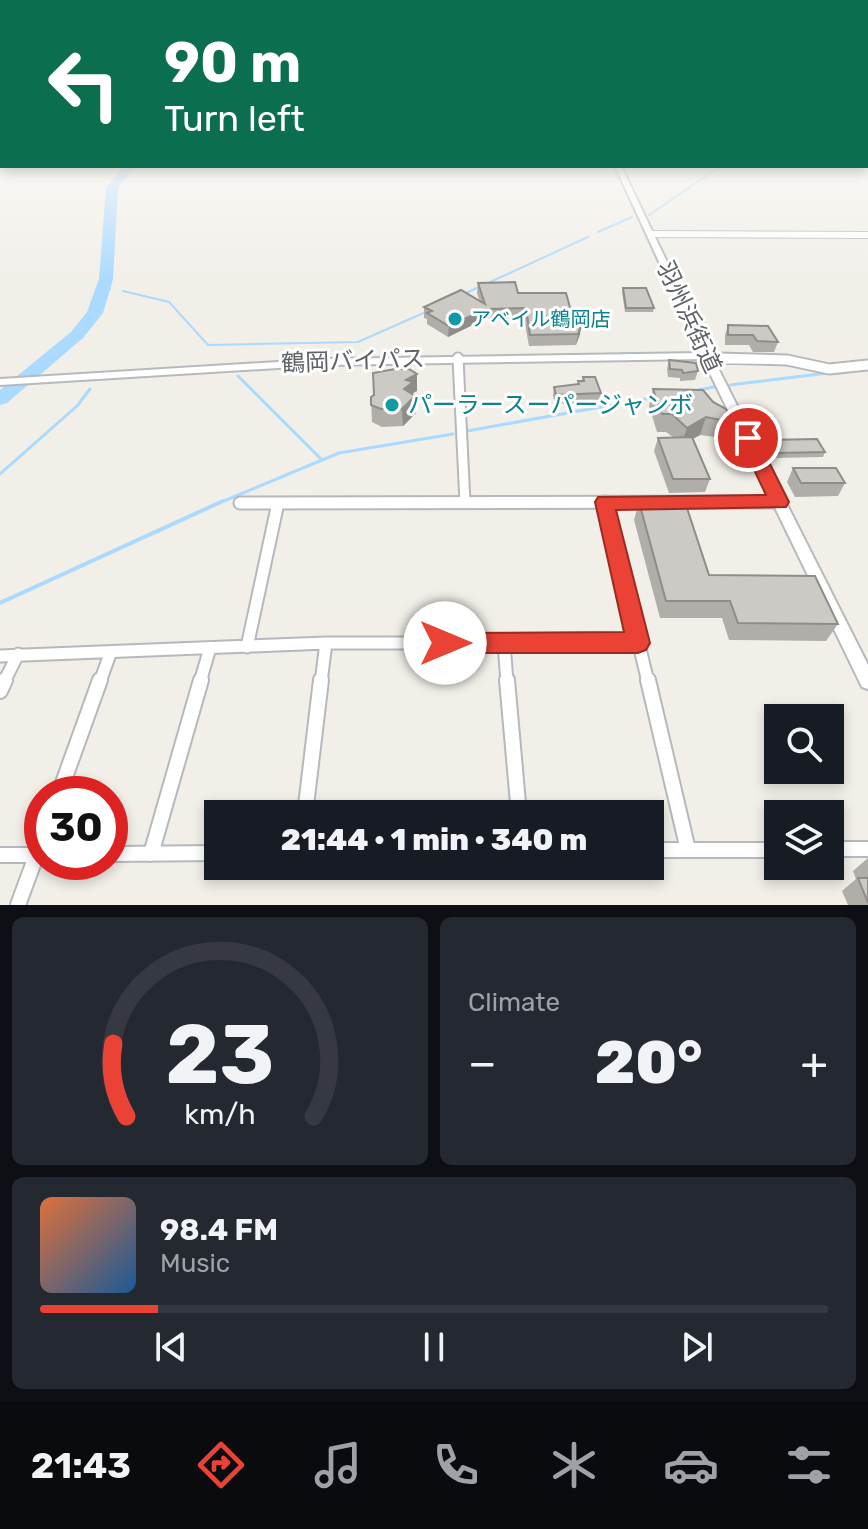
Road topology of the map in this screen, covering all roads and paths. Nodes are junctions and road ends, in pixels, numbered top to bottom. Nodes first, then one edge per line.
1 (632, 195) edge
2 (651, 234) junction
3 (868, 235) edge
4 (707, 356) junction
5 (458, 357) junction
6 (868, 365) edge
7 (0, 382) edge
8 (605, 502) junction
9 (779, 502) junction
10 (240, 503) dead end
11 (278, 503) junction
12 (465, 503) junction
13 (326, 643) junction
14 (504, 643) junction
15 (638, 643) junction
16 (247, 647) junction
17 (210, 648) junction
18 (18, 654) junction
19 (110, 654) junction
20 (0, 656) edge
21 (868, 682) edge
22 (0, 691) edge
23 (66, 776) edge
24 (307, 800) edge
25 (518, 800) edge
26 (844, 849) edge
27 (868, 849) edge
28 (664, 850) edge
29 (688, 850) junction
30 (764, 850) edge
31 (24, 852) edge
32 (204, 853) edge
33 (128, 854) edge
34 (151, 854) junction
35 (0, 855) edge
36 (28, 880) edge
37 (18, 905) edge

1 - 2 main road, 羽州浜街道
2 - 3 street
2 - 4 main road, 羽州浜街道
4 - 5 main road, 鶴岡バイパス
4 - 6 street
4 - 9 main road, 羽州浜街道
5 - 7 main road, 鶴岡バイパス
5 - 12 street
8 - 9 street
8 - 12 street
8 - 15 street
9 - 21 main road, 羽州浜街道
10 - 11 street
11 - 12 street
11 - 16 street
13 - 14 street
13 - 16 street
13 - 24 street
14 - 15 street
14 - 25 street
15 - 29 street
16 - 17 street
17 - 19 street
17 - 34 street
18 - 19 street
18 - 20 street
18 - 22 street
19 - 23 street
26 - 27 street
28 - 29 street
29 - 30 street
31 - 35 street
32 - 34 street
33 - 34 street
36 - 37 street

